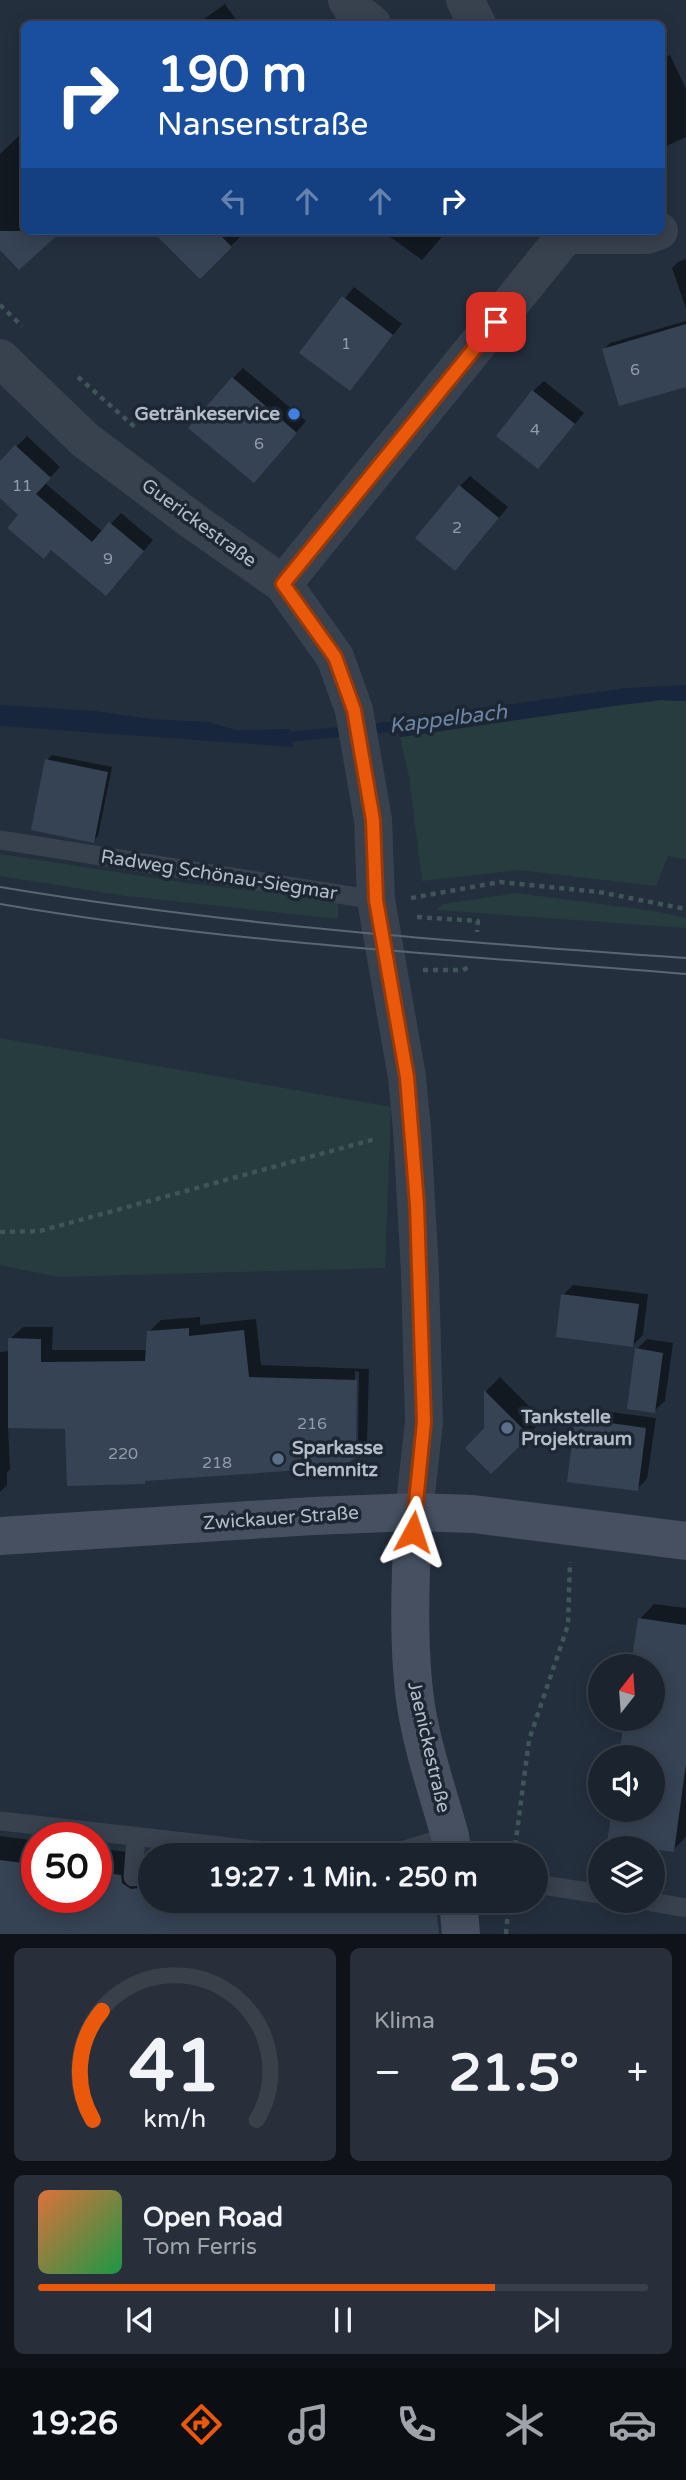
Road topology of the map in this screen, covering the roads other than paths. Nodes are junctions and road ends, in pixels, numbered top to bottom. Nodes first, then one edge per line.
1 (465, 0) edge
2 (476, 21) edge
3 (686, 222) edge
4 (665, 229) edge
5 (563, 235) edge
6 (0, 358) edge
7 (283, 584) junction
8 (0, 840) edge
9 (377, 907) junction
10 (414, 1512) junction
11 (0, 1536) edge
12 (686, 1541) edge
13 (0, 1821) edge
14 (136, 1838) junction
15 (185, 1843) edge
16 (451, 1843) edge
17 (133, 1877) dead end
18 (548, 1886) edge
19 (588, 1892) edge
20 (665, 1904) edge
21 (686, 1908) edge
22 (459, 1913) edge
23 (461, 1934) edge

1 - 2 street
3 - 4 street
5 - 7 street
6 - 7 street, Guerickestraße
7 - 9 street, Guerickestraße
8 - 9 lane, Radweg Schönau-Siegmar
9 - 10 street, Guerickestraße
10 - 11 main road, Zwickauer Straße
10 - 12 main road, Zwickauer Straße
10 - 16 main road, Jaenickestraße
13 - 14 lane
14 - 15 lane
14 - 17 lane
18 - 19 lane
20 - 21 lane
22 - 23 main road

